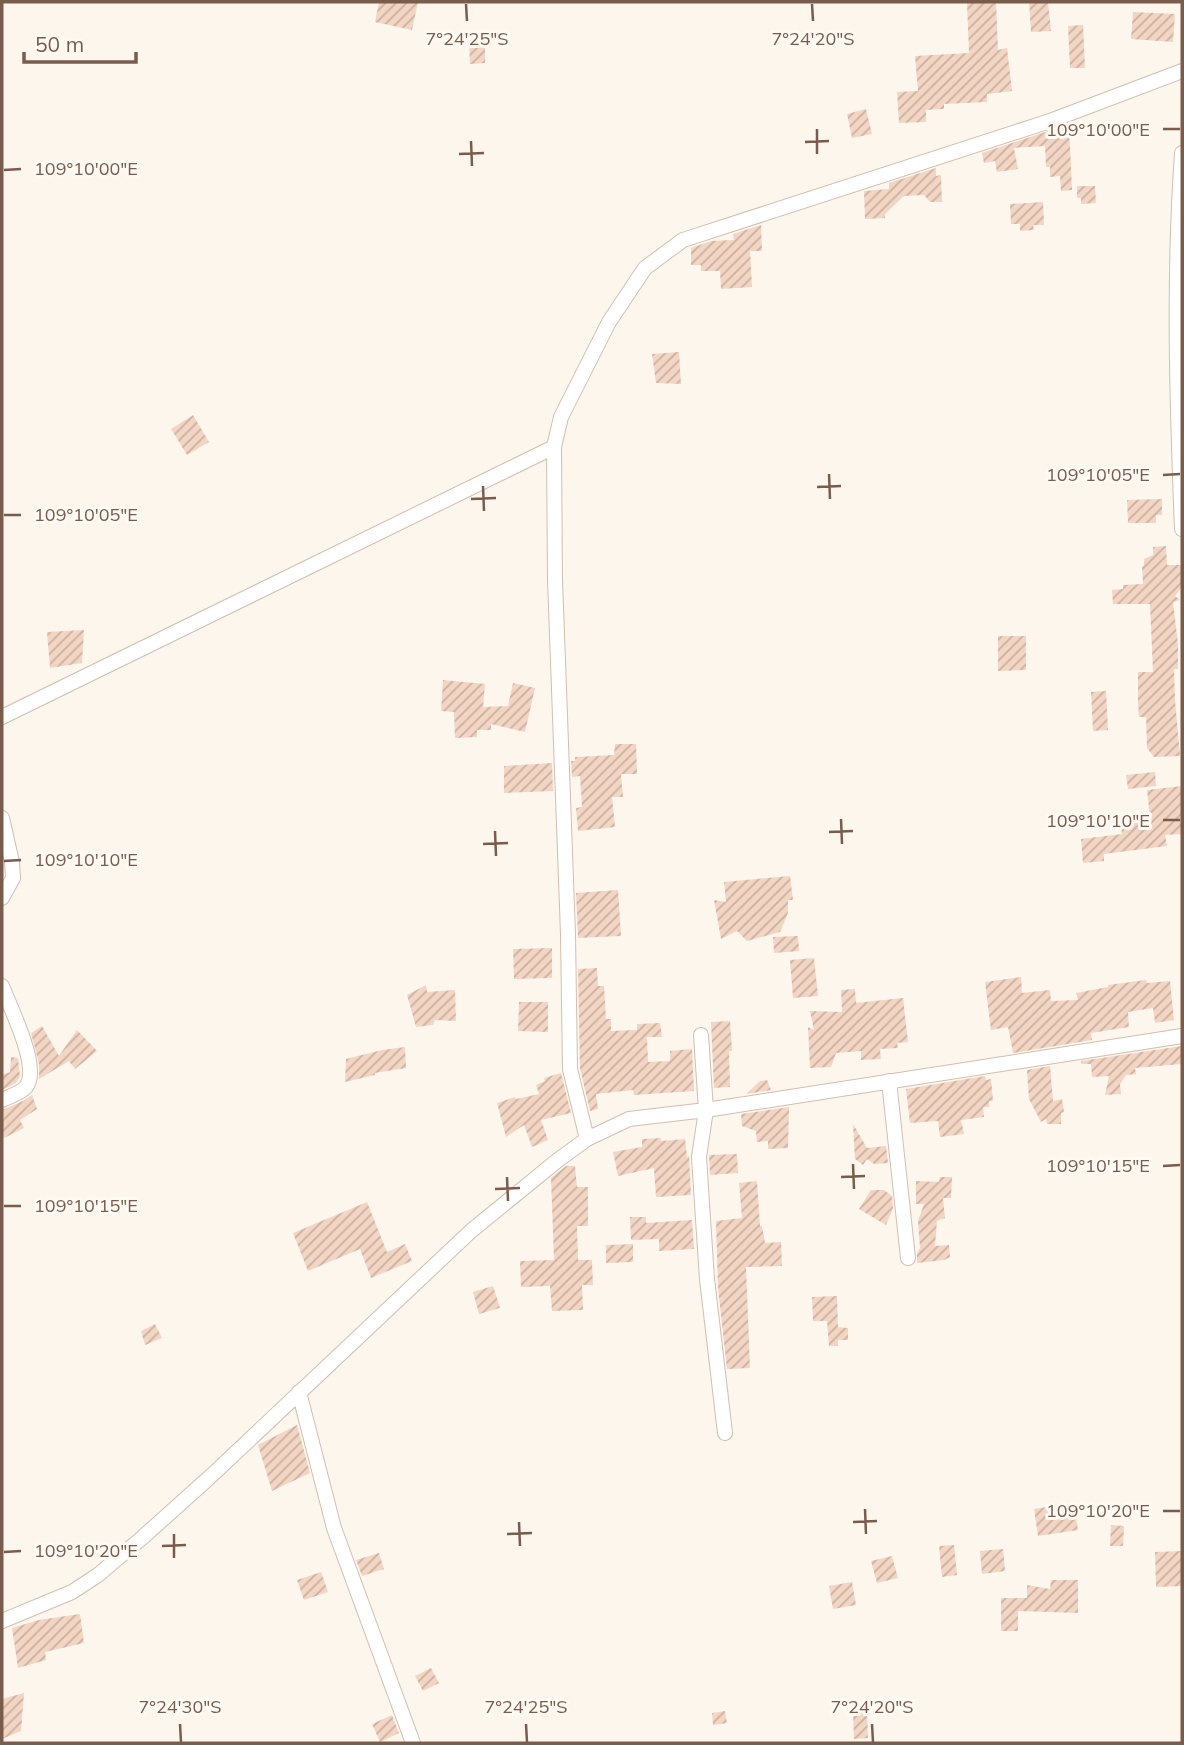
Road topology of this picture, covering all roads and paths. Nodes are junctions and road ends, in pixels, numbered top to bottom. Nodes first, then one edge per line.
1 (1182, 71) edge
2 (1182, 153) edge
3 (554, 447) junction
4 (1182, 530) edge
5 (2, 717) edge
6 (2, 818) edge
7 (2, 898) edge
8 (2, 986) edge
9 (701, 1035) dead end
10 (1182, 1036) edge
11 (889, 1081) junction
12 (2, 1100) edge
13 (706, 1110) junction
14 (587, 1139) junction
15 (908, 1258) dead end
16 (299, 1392) junction
17 (724, 1433) dead end
18 (2, 1620) edge
19 (413, 1743) edge

1 - 3 street
2 - 4 street
3 - 5 street
3 - 14 street
6 - 7 street
8 - 12 street
9 - 13 street
10 - 11 street
11 - 13 street
11 - 15 street
13 - 14 street
13 - 17 street
14 - 16 street
16 - 18 street
16 - 19 street

